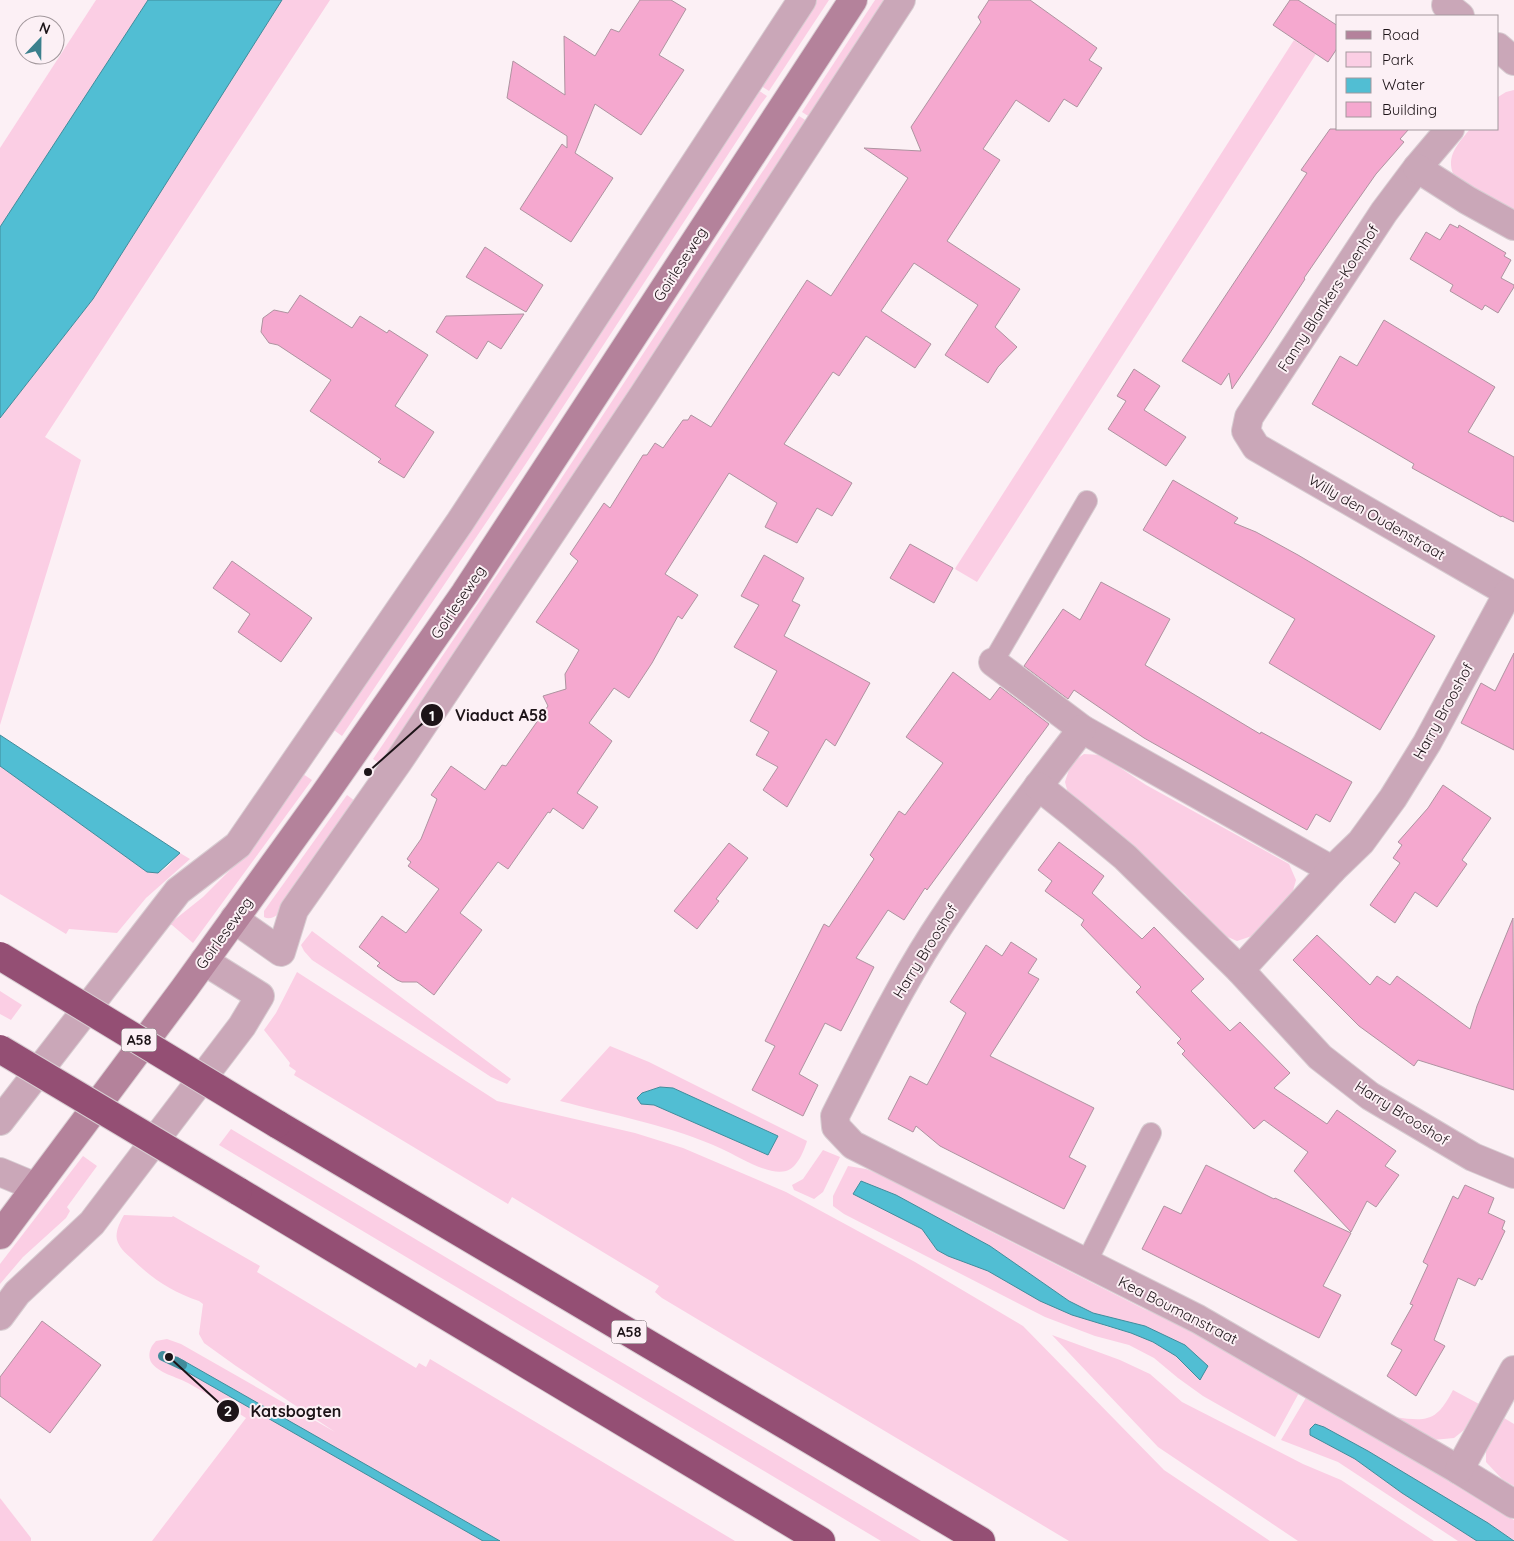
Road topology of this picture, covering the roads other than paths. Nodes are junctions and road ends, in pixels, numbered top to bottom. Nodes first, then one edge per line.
1 (802, 0) edge
2 (853, 0) edge
3 (901, 0) edge
4 (1449, 130) edge
5 (1417, 168) junction
6 (1514, 226) edge
7 (1246, 431) joint
8 (1087, 501) dead end
9 (1511, 594) edge
10 (993, 662) joint
11 (1082, 729) junction
12 (1038, 786) junction
13 (1332, 870) junction
14 (234, 919) junction
15 (0, 956) edge
16 (204, 961) junction
17 (1240, 970) junction
18 (0, 1049) edge
19 (0, 1121) edge
20 (836, 1127) joint
21 (1151, 1133) dead end
22 (0, 1172) edge
23 (1514, 1174) edge
24 (36, 1186) junction
25 (0, 1235) edge
26 (1086, 1263) junction
27 (0, 1316) edge
28 (1514, 1370) edge
29 (1459, 1470) junction
30 (1514, 1504) edge
31 (821, 1541) edge
32 (981, 1541) edge

1 - 19 street
2 - 14 street, Goirleseweg
3 - 14 street
4 - 5 street, Fanny Blankers-Koenhof
5 - 6 street
5 - 7 street, Fanny Blankers-Koenhof
7 - 9 street, Willy den Oudenstraat
8 - 10 lane
9 - 13 street, Harry Brooshof
10 - 11 street
11 - 12 street, Harry Brooshof
11 - 13 street
12 - 17 street, Harry Brooshof
12 - 20 street, Harry Brooshof
13 - 17 street, Harry Brooshof
14 - 16 street, Goirleseweg
15 - 32 highway, A58, bridge
16 - 24 street, Goirleseweg
16 - 27 street
17 - 23 street, Harry Brooshof
18 - 31 highway, bridge
20 - 26 street, Kea Boumanstraat
21 - 26 lane
22 - 24 street
24 - 25 street, Goirleseweg
26 - 29 street, Kea Boumanstraat
28 - 29 street
29 - 30 street, Kea Boumanstraat

